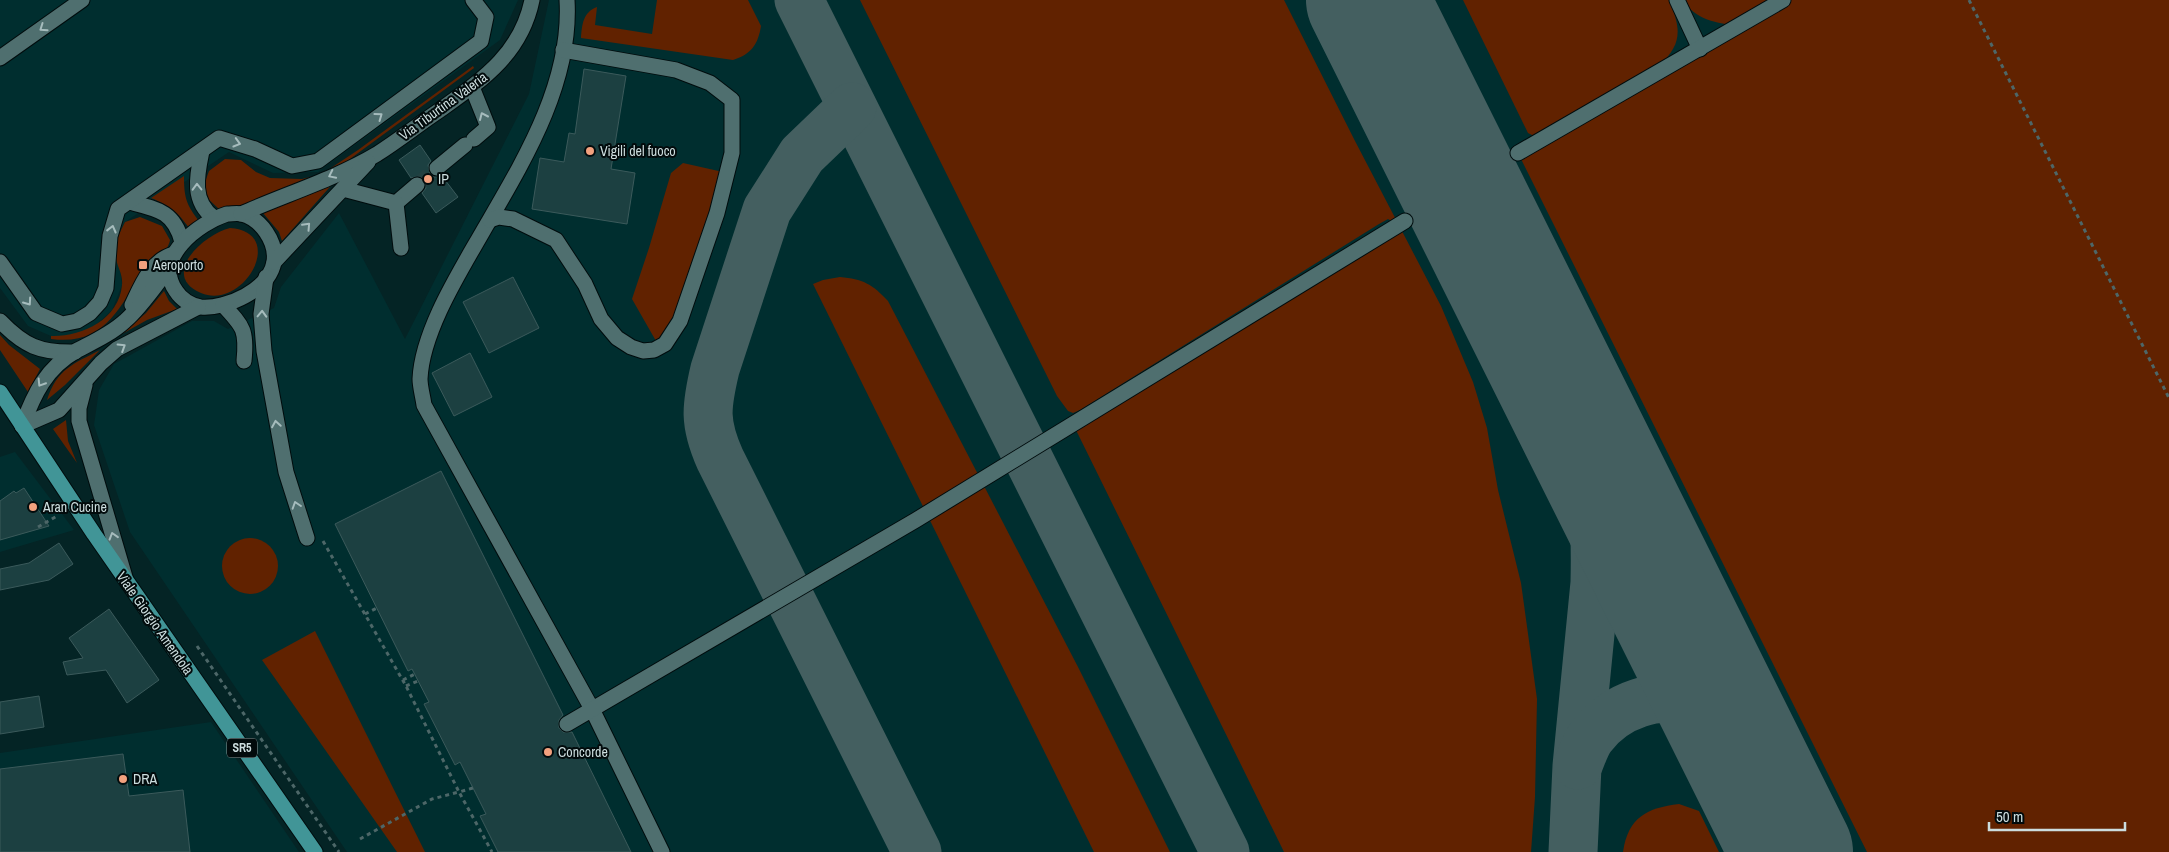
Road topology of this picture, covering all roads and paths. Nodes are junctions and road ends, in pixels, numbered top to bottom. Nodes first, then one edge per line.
1 (82, 0) edge
2 (474, 0) edge
3 (532, 0) edge
4 (567, 0) edge
5 (1677, 0) edge
6 (1783, 0) edge
7 (1969, 0) edge
8 (1700, 49) junction
9 (563, 50) junction
10 (0, 58) edge
11 (472, 87) junction
12 (202, 151) junction
13 (1518, 153) dead end
14 (376, 154) junction
15 (436, 168) tunnel mouth
16 (417, 185) tunnel mouth
17 (343, 188) junction
18 (128, 202) junction
19 (396, 203) junction
20 (242, 214) junction
21 (214, 218) junction
22 (490, 220) junction
23 (1405, 221) dead end
24 (401, 248) dead end
25 (175, 255) junction
26 (0, 262) edge
27 (274, 262) junction
28 (266, 277) junction
29 (223, 306) junction
30 (198, 307) junction
31 (0, 321) edge
32 (75, 352) junction
33 (244, 361) dead end
34 (86, 380) junction
35 (0, 392) edge
36 (2169, 398) edge
37 (22, 426) junction
38 (57, 516) dead end
39 (38, 527) dead end
40 (314, 537) joint
41 (127, 583) junction
42 (377, 608) dead end
43 (365, 614) junction
44 (197, 646) dead end
45 (415, 674) dead end
46 (402, 680) junction
47 (418, 681) dead end
48 (406, 686) junction
49 (592, 709) junction
50 (567, 724) dead end
51 (473, 788) dead end
52 (459, 792) junction
53 (360, 839) dead end
54 (315, 852) edge
55 (339, 852) edge
56 (492, 852) edge
57 (662, 852) edge

1 -> 10 street
12 -> 2 street
3 - 11 street, Via Tiburtina Valeria
4 - 9 street
5 - 8 street
6 - 8 street
7 - 36 path
8 - 13 street
9 - 22 street
9 - 22 street
11 - 14 street, Via Tiburtina Valeria
15 -> 11 street
12 - 18 street
21 -> 12 street
14 - 17 street, Via Tiburtina Valeria
14 -> 20 street, Via Tiburtina Valeria
16 - 19 street
17 - 19 street
27 -> 17 street, Via Tiburtina Valeria
18 - 25 street
26 -> 18 street
19 - 24 street
20 - 21 street
20 - 27 street
21 - 25 street
22 - 49 street
23 - 49 street
25 - 30 street
25 - 32 street
27 - 28 street
28 - 29 street
40 -> 28 street
29 - 30 street
29 - 33 street
34 -> 30 street
31 - 32 street
32 -> 37 street
34 - 37 street
41 -> 34 street
35 - 37 main road, Viale Giorgio Amendola / SR5
37 - 41 main road, Viale Giorgio Amendola / SR5
38 - 39 path
40 - 43 path
41 - 54 main road, Viale Giorgio Amendola / SR5
42 - 43 path
43 - 46 path
44 - 55 path
45 - 46 path
46 - 48 path
47 - 48 path
48 - 52 path
49 - 50 street
49 - 57 street
51 - 52 path
52 - 53 path
52 - 56 path

